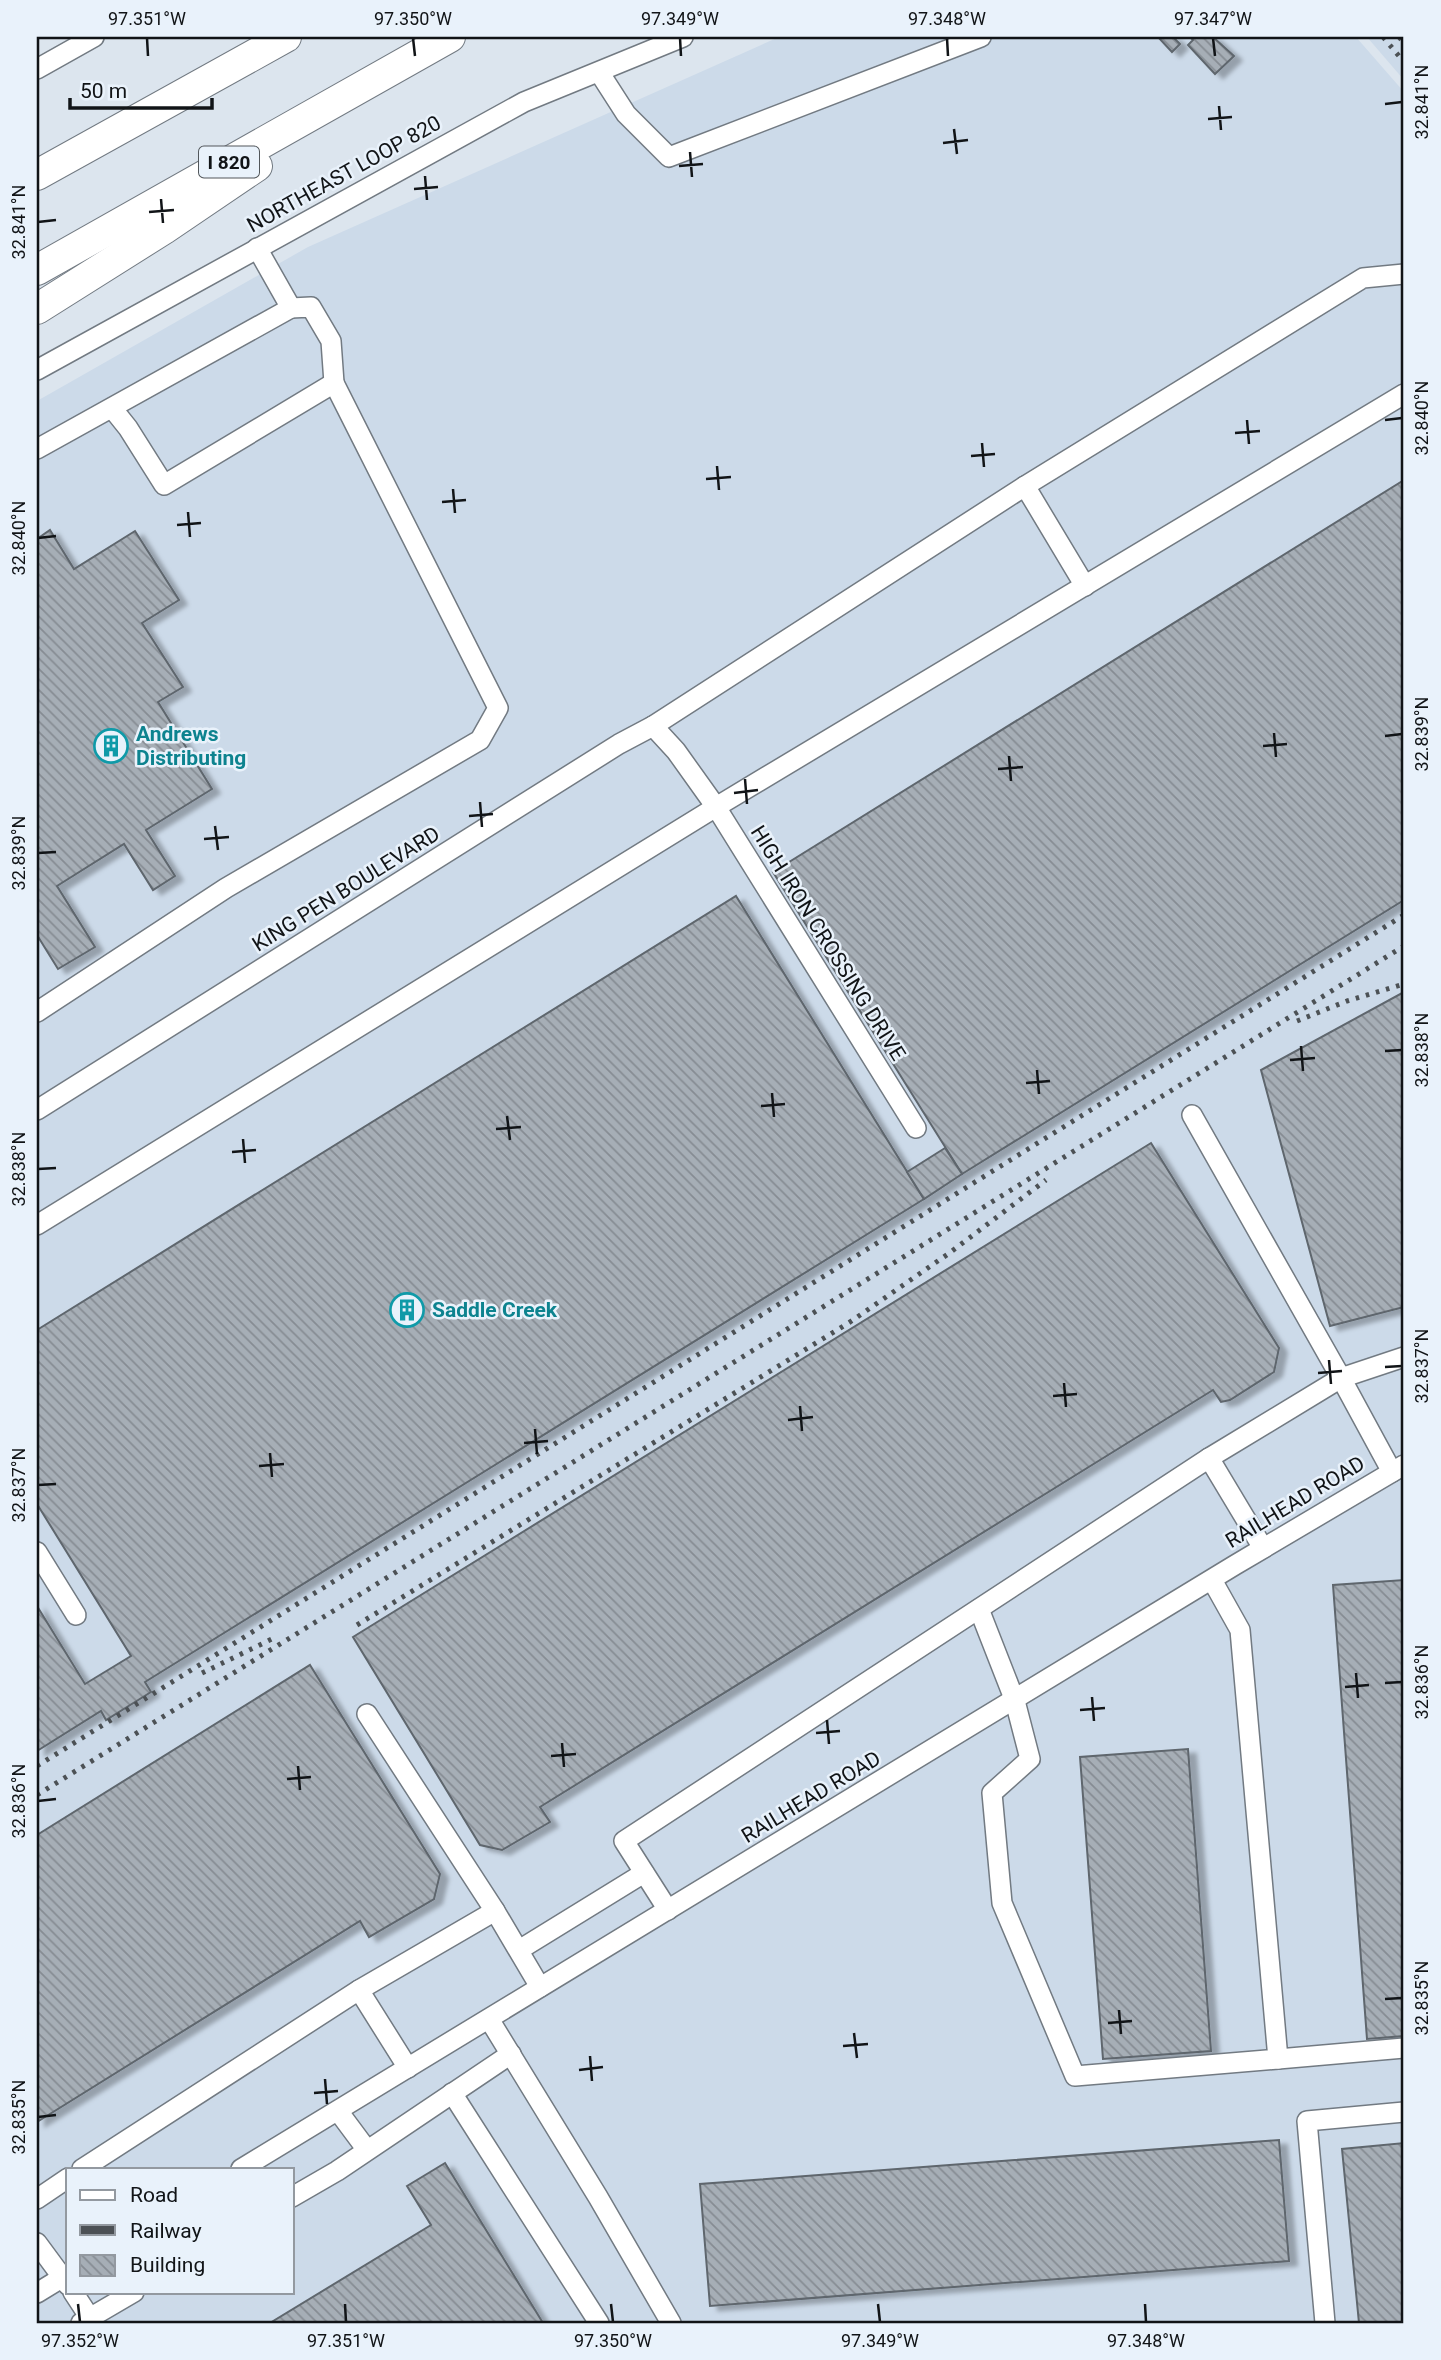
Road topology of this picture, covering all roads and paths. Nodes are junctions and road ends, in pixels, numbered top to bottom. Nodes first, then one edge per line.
1 (94, 37) edge
2 (286, 37) edge
3 (450, 37) edge
4 (682, 37) edge
5 (981, 37) edge
6 (420, 54) junction
7 (37, 69) edge
8 (599, 72) junction
9 (70, 156) junction
10 (37, 164) edge
11 (37, 175) edge
12 (257, 248) junction
13 (37, 270) edge
14 (1404, 274) edge
15 (292, 308) junction
16 (37, 309) edge
17 (37, 370) edge
18 (334, 383) junction
19 (1404, 394) edge
20 (112, 408) junction
21 (37, 449) edge
22 (1025, 486) junction
23 (1085, 586) junction
24 (653, 726) junction
25 (716, 807) junction
26 (37, 1012) edge
27 (37, 1110) edge
28 (1192, 1115) dead end
29 (916, 1128) dead end
30 (37, 1225) edge
31 (1404, 1357) edge
32 (1341, 1378) junction
33 (1209, 1458) junction
34 (1398, 1468) edge
35 (1263, 1548) junction
36 (37, 1552) edge
37 (1212, 1580) junction
38 (979, 1609) junction
39 (76, 1615) dead end
40 (1015, 1701) junction
41 (367, 1714) dead end
42 (644, 1873) junction
43 (668, 1910) junction
44 (495, 1911) junction
45 (519, 1950) junction
46 (540, 1987) junction
47 (359, 1990) junction
48 (489, 2019) junction
49 (1404, 2048) edge
50 (511, 2054) junction
51 (1278, 2059) junction
52 (408, 2068) junction
53 (452, 2093) junction
54 (338, 2110) junction
55 (1404, 2112) edge
56 (367, 2150) junction
57 (84, 2168) edge
58 (243, 2168) edge
59 (66, 2179) edge
60 (294, 2196) edge
61 (37, 2199) edge
62 (37, 2243) edge
63 (66, 2279) edge
64 (66, 2283) edge
65 (37, 2293) edge
66 (74, 2294) edge
67 (131, 2294) edge
68 (86, 2321) edge
69 (599, 2323) edge
70 (671, 2323) edge
71 (1325, 2323) edge

1 - 7 street
2 - 9 highway
3 - 6 highway, I 820
4 - 8 street, NORTHEAST LOOP 820
5 - 8 street
6 - 13 highway, I 820
6 - 16 highway
8 - 12 street, NORTHEAST LOOP 820
9 - 10 highway
9 - 11 highway
12 - 15 street
12 - 17 street, NORTHEAST LOOP 820
14 - 22 street, KING PEN BOULEVARD
15 - 18 street
15 - 20 street
18 - 20 street
18 - 26 street
19 - 23 street
20 - 21 street
22 - 23 street
22 - 24 street, KING PEN BOULEVARD
23 - 25 street
24 - 25 street, HIGH IRON CROSSING DRIVE
24 - 27 street, KING PEN BOULEVARD
25 - 29 street, HIGH IRON CROSSING DRIVE
25 - 30 street
28 - 32 street
31 - 32 street
32 - 33 street
32 - 34 street
33 - 35 street
33 - 38 street
34 - 35 street, RAILHEAD ROAD
35 - 37 street, RAILHEAD ROAD
36 - 39 street
37 - 40 street, RAILHEAD ROAD
37 - 51 street
38 - 40 street
38 - 42 street
40 - 43 street, RAILHEAD ROAD
40 - 51 street
41 - 44 street
42 - 43 street
42 - 45 street
43 - 46 street, RAILHEAD ROAD
44 - 45 street
44 - 47 street
45 - 46 street
46 - 48 street, RAILHEAD ROAD
47 - 52 street
47 - 57 street
48 - 50 street
48 - 52 street, RAILHEAD ROAD
49 - 51 street
50 - 53 street
50 - 70 street
52 - 54 street, RAILHEAD ROAD
53 - 56 street
53 - 69 street
54 - 56 street
54 - 58 street, RAILHEAD ROAD
55 - 71 street
56 - 60 street
59 - 61 street
62 - 63 street
64 - 65 street
66 - 68 street
67 - 68 street

